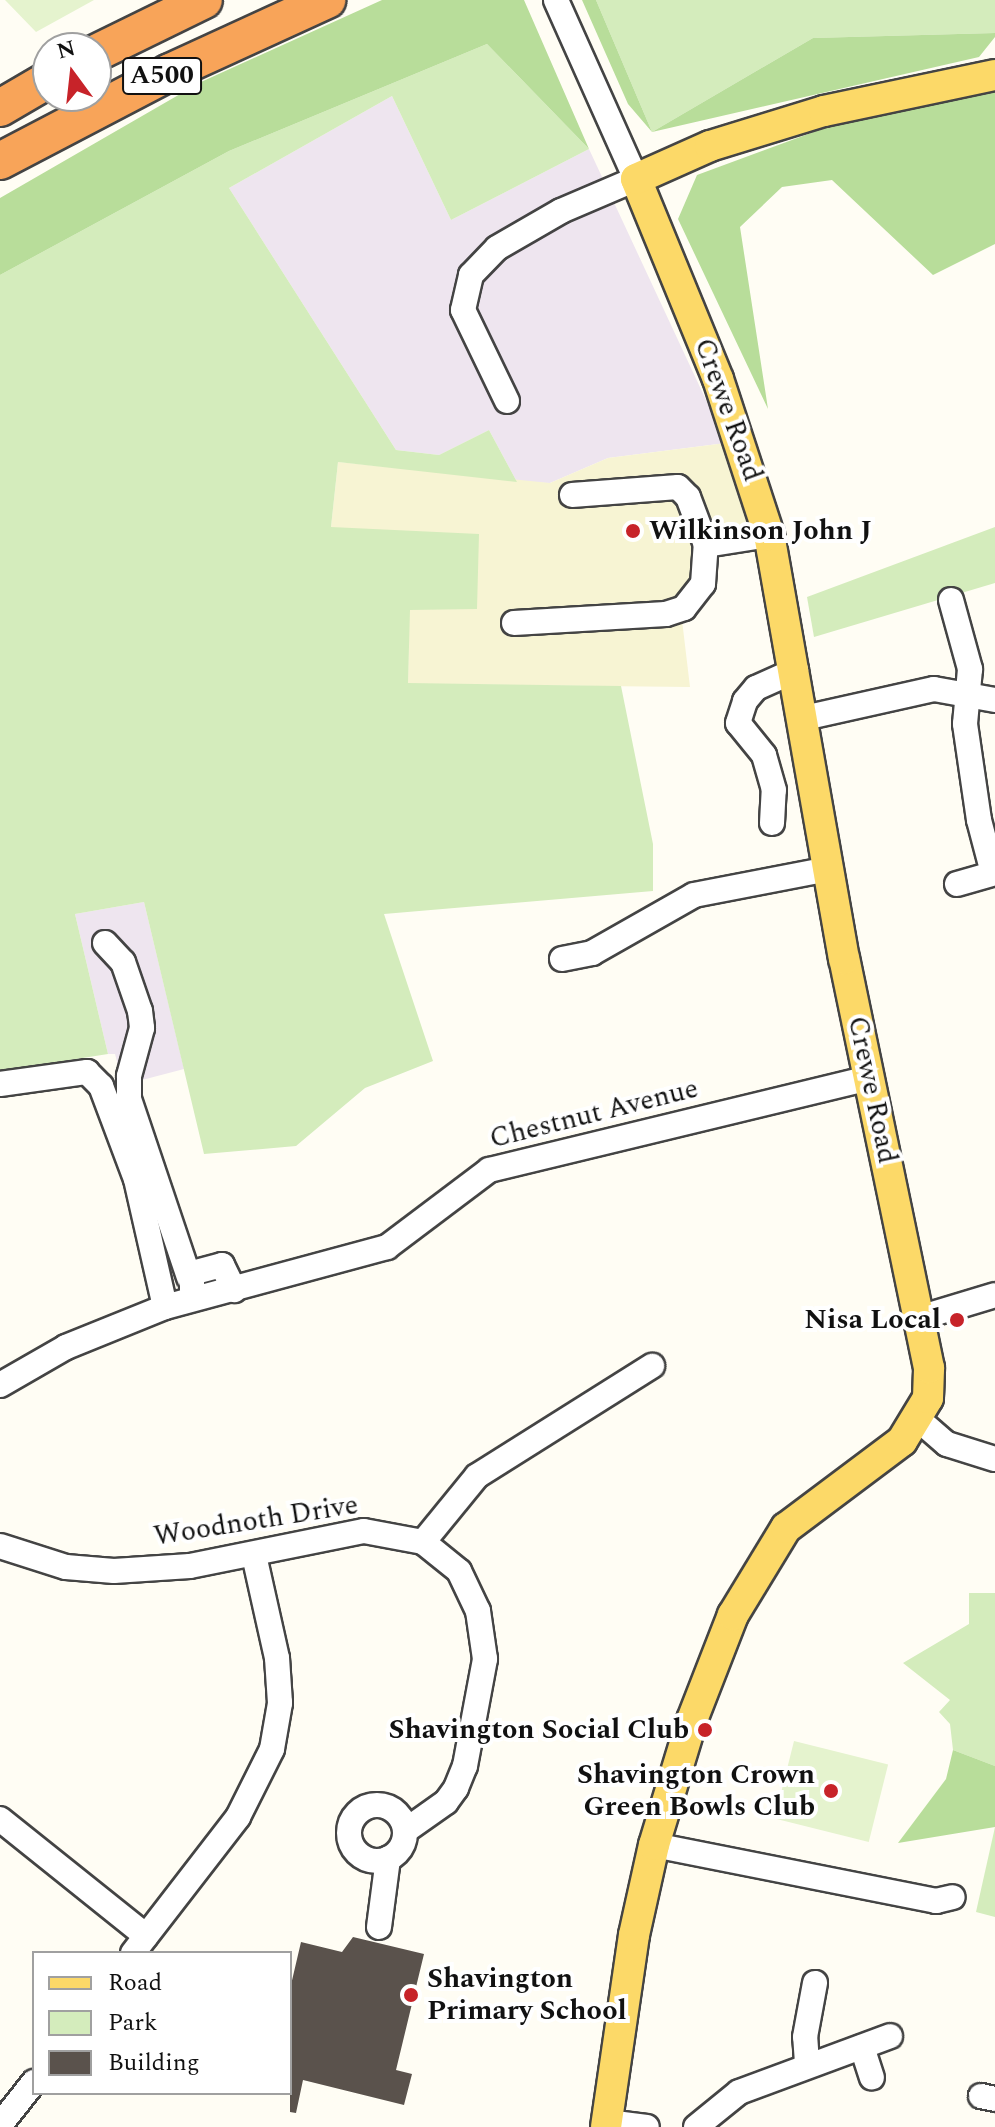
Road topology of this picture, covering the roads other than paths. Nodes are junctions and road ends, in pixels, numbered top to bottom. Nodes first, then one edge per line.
1 (204, 0) edge
2 (327, 0) edge
3 (556, 0) edge
4 (112, 45) edge
5 (995, 75) edge
6 (32, 89) edge
7 (0, 108) edge
8 (0, 161) edge
9 (636, 179) junction
10 (507, 401) dead end
11 (572, 495) dead end
12 (769, 535) junction
13 (706, 545) junction
14 (951, 600) dead end
15 (514, 623) dead end
16 (796, 670) junction
17 (967, 695) junction
18 (995, 700) edge
19 (804, 718) junction
20 (772, 823) dead end
21 (829, 869) junction
22 (994, 873) edge
23 (957, 884) dead end
24 (105, 943) dead end
25 (562, 959) dead end
26 (870, 1078) junction
27 (0, 1084) edge
28 (191, 1289) junction
29 (995, 1295) edge
30 (165, 1307) junction
31 (919, 1318) junction
32 (652, 1366) dead end
33 (0, 1385) edge
34 (919, 1420) junction
35 (995, 1459) edge
36 (423, 1542) junction
37 (0, 1546) edge
38 (254, 1555) junction
39 (0, 1819) edge
40 (405, 1831) junction
41 (654, 1845) junction
42 (388, 1859) junction
43 (953, 1897) dead end
44 (379, 1927) dead end
45 (139, 1944) edge
46 (815, 1983) dead end
47 (890, 2036) dead end
48 (862, 2047) junction
49 (807, 2063) junction
50 (872, 2077) dead end
51 (32, 2085) edge
52 (606, 2124) edge
53 (0, 2125) edge
54 (647, 2127) edge
55 (696, 2127) edge

1 - 4 highway, A500
2 - 8 highway, A500
3 - 9 street, Crewe Road
5 - 9 main road
6 - 7 highway
9 - 10 street
9 - 12 main road, Crewe Road
11 - 13 street
12 - 13 street
12 - 16 main road, Crewe Road
13 - 15 street
14 - 17 street
16 - 19 main road, Crewe Road
16 - 20 street
17 - 18 street
17 - 19 street
17 - 22 street
19 - 21 main road, Crewe Road
21 - 25 street
21 - 26 main road, Crewe Road
22 - 23 street
24 - 28 street
26 - 28 street, Chestnut Avenue
26 - 31 main road, Crewe Road
27 - 30 street
28 - 30 street, Chestnut Avenue
29 - 31 street
30 - 33 street, Chestnut Avenue
31 - 34 main road, Crewe Road
32 - 36 street
34 - 35 street
34 - 41 main road, Crewe Road
36 - 38 street, Woodnoth Drive
36 - 40 street
37 - 38 street, Woodnoth Drive
38 - 45 street
39 - 45 street
40 - 42 street
40 - 42 street
41 - 43 street
41 - 52 main road, Crewe Road
42 - 44 street
46 - 49 street
47 - 48 street
48 - 49 street
48 - 50 street
49 - 55 street
51 - 53 street
52 - 54 street

